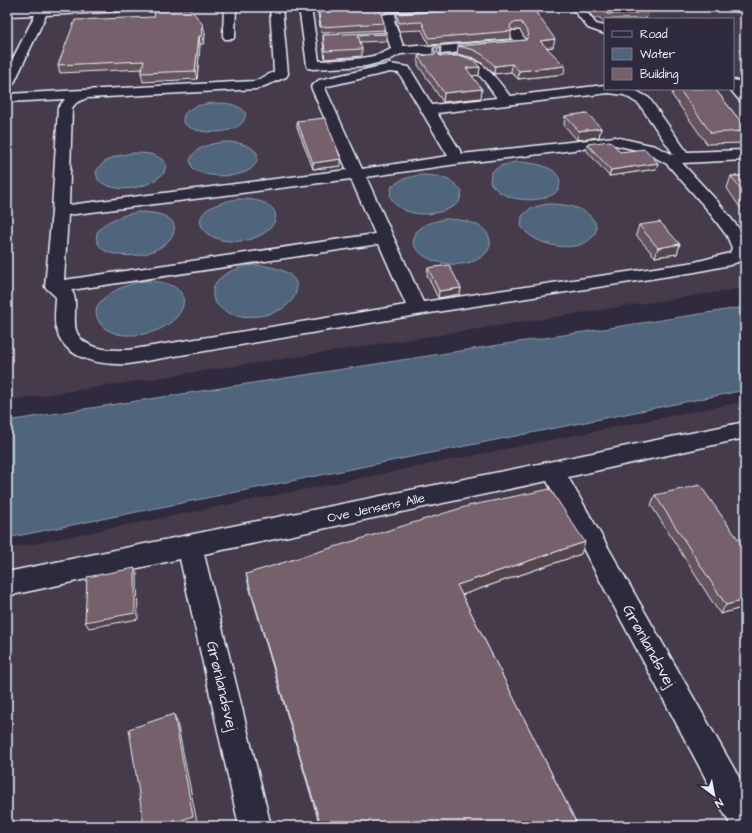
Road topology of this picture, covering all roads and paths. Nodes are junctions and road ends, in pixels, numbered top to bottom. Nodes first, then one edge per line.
1 (146, 7) edge
2 (230, 7) edge
3 (276, 7) edge
4 (305, 7) edge
5 (381, 7) edge
6 (577, 7) edge
7 (73, 9) edge
8 (42, 12) junction
9 (7, 13) edge
10 (441, 15) edge
11 (387, 18) junction
12 (604, 30) edge
13 (393, 34) junction
14 (516, 34) edge
15 (378, 35) edge
16 (229, 36) dead end
17 (324, 38) edge
18 (309, 39) junction
19 (398, 50) junction
20 (415, 65) junction
21 (305, 68) junction
22 (281, 70) junction
23 (7, 83) edge
24 (734, 85) edge
25 (604, 90) edge
26 (618, 90) edge
27 (82, 95) junction
28 (7, 98) edge
29 (745, 98) edge
30 (507, 101) junction
31 (429, 110) junction
32 (745, 155) edge
33 (458, 159) junction
34 (677, 159) junction
35 (357, 174) junction
36 (60, 211) junction
37 (386, 238) junction
38 (54, 287) junction
39 (417, 309) junction
40 (745, 430) edge
41 (553, 471) junction
42 (190, 547) junction
43 (7, 584) edge
44 (745, 820) edge
45 (255, 826) edge

1 - 7 street
2 - 16 street
3 - 22 street
4 - 18 street
5 - 11 street
6 - 12 street
7 - 8 street
8 - 9 street
8 - 23 street
10 - 11 street
11 - 13 street
13 - 15 street
13 - 19 street
14 - 19 street
17 - 18 street
18 - 21 street
19 - 21 street
20 - 30 street
20 - 31 street
20 - 35 street
21 - 22 street
22 - 27 street
24 - 29 street
25 - 30 street
26 - 34 street
27 - 28 street
27 - 36 street
30 - 31 street
31 - 33 street
32 - 34 street
33 - 34 street
33 - 35 street
34 - 39 street
35 - 36 street
35 - 37 street
36 - 38 street
37 - 38 street
37 - 39 street
38 - 39 street
40 - 41 street, Ove Jensens Alle
41 - 42 street, Ove Jensens Alle
41 - 44 street, Grønlandsvej
42 - 43 street, Ove Jensens Alle
42 - 45 street, Grønlandsvej

